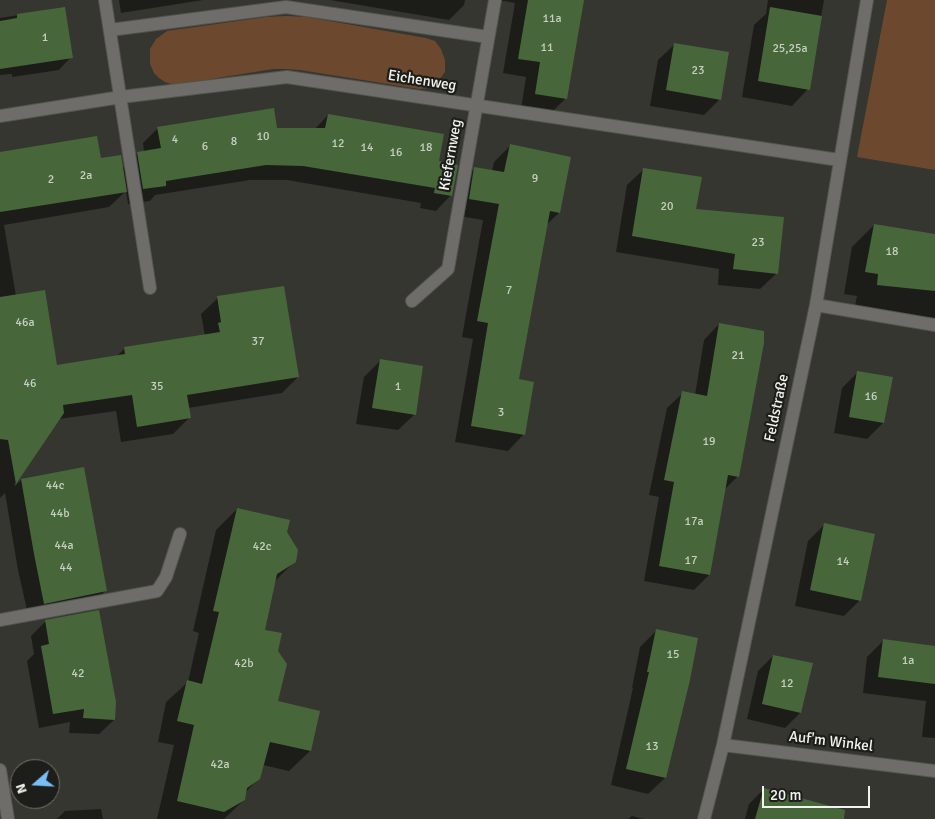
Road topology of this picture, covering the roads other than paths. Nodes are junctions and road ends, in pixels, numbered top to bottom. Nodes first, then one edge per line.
1 (105, 0) edge
2 (495, 0) edge
3 (867, 0) edge
4 (110, 30) junction
5 (488, 38) junction
6 (121, 97) junction
7 (476, 106) junction
8 (0, 116) edge
9 (839, 160) junction
10 (150, 288) dead end
11 (412, 301) dead end
12 (816, 305) junction
13 (935, 325) edge
14 (180, 534) dead end
15 (0, 620) edge
16 (723, 745) junction
17 (0, 770) edge
18 (935, 771) edge
19 (8, 819) edge
20 (704, 819) edge

1 - 4 street
2 - 5 street, Kiefernweg
3 - 9 street, Feldstraße
4 - 5 street
4 - 6 street
5 - 7 street, Kiefernweg
6 - 7 street, Eichenweg
6 - 8 street, Eichenweg
6 - 10 street
7 - 9 street, Eichenweg
7 - 11 street, Kiefernweg
9 - 12 street, Feldstraße
12 - 13 street
12 - 16 street, Feldstraße
14 - 15 street
16 - 18 street, Auf'm Winkel
16 - 20 street, Feldstraße
17 - 19 street

